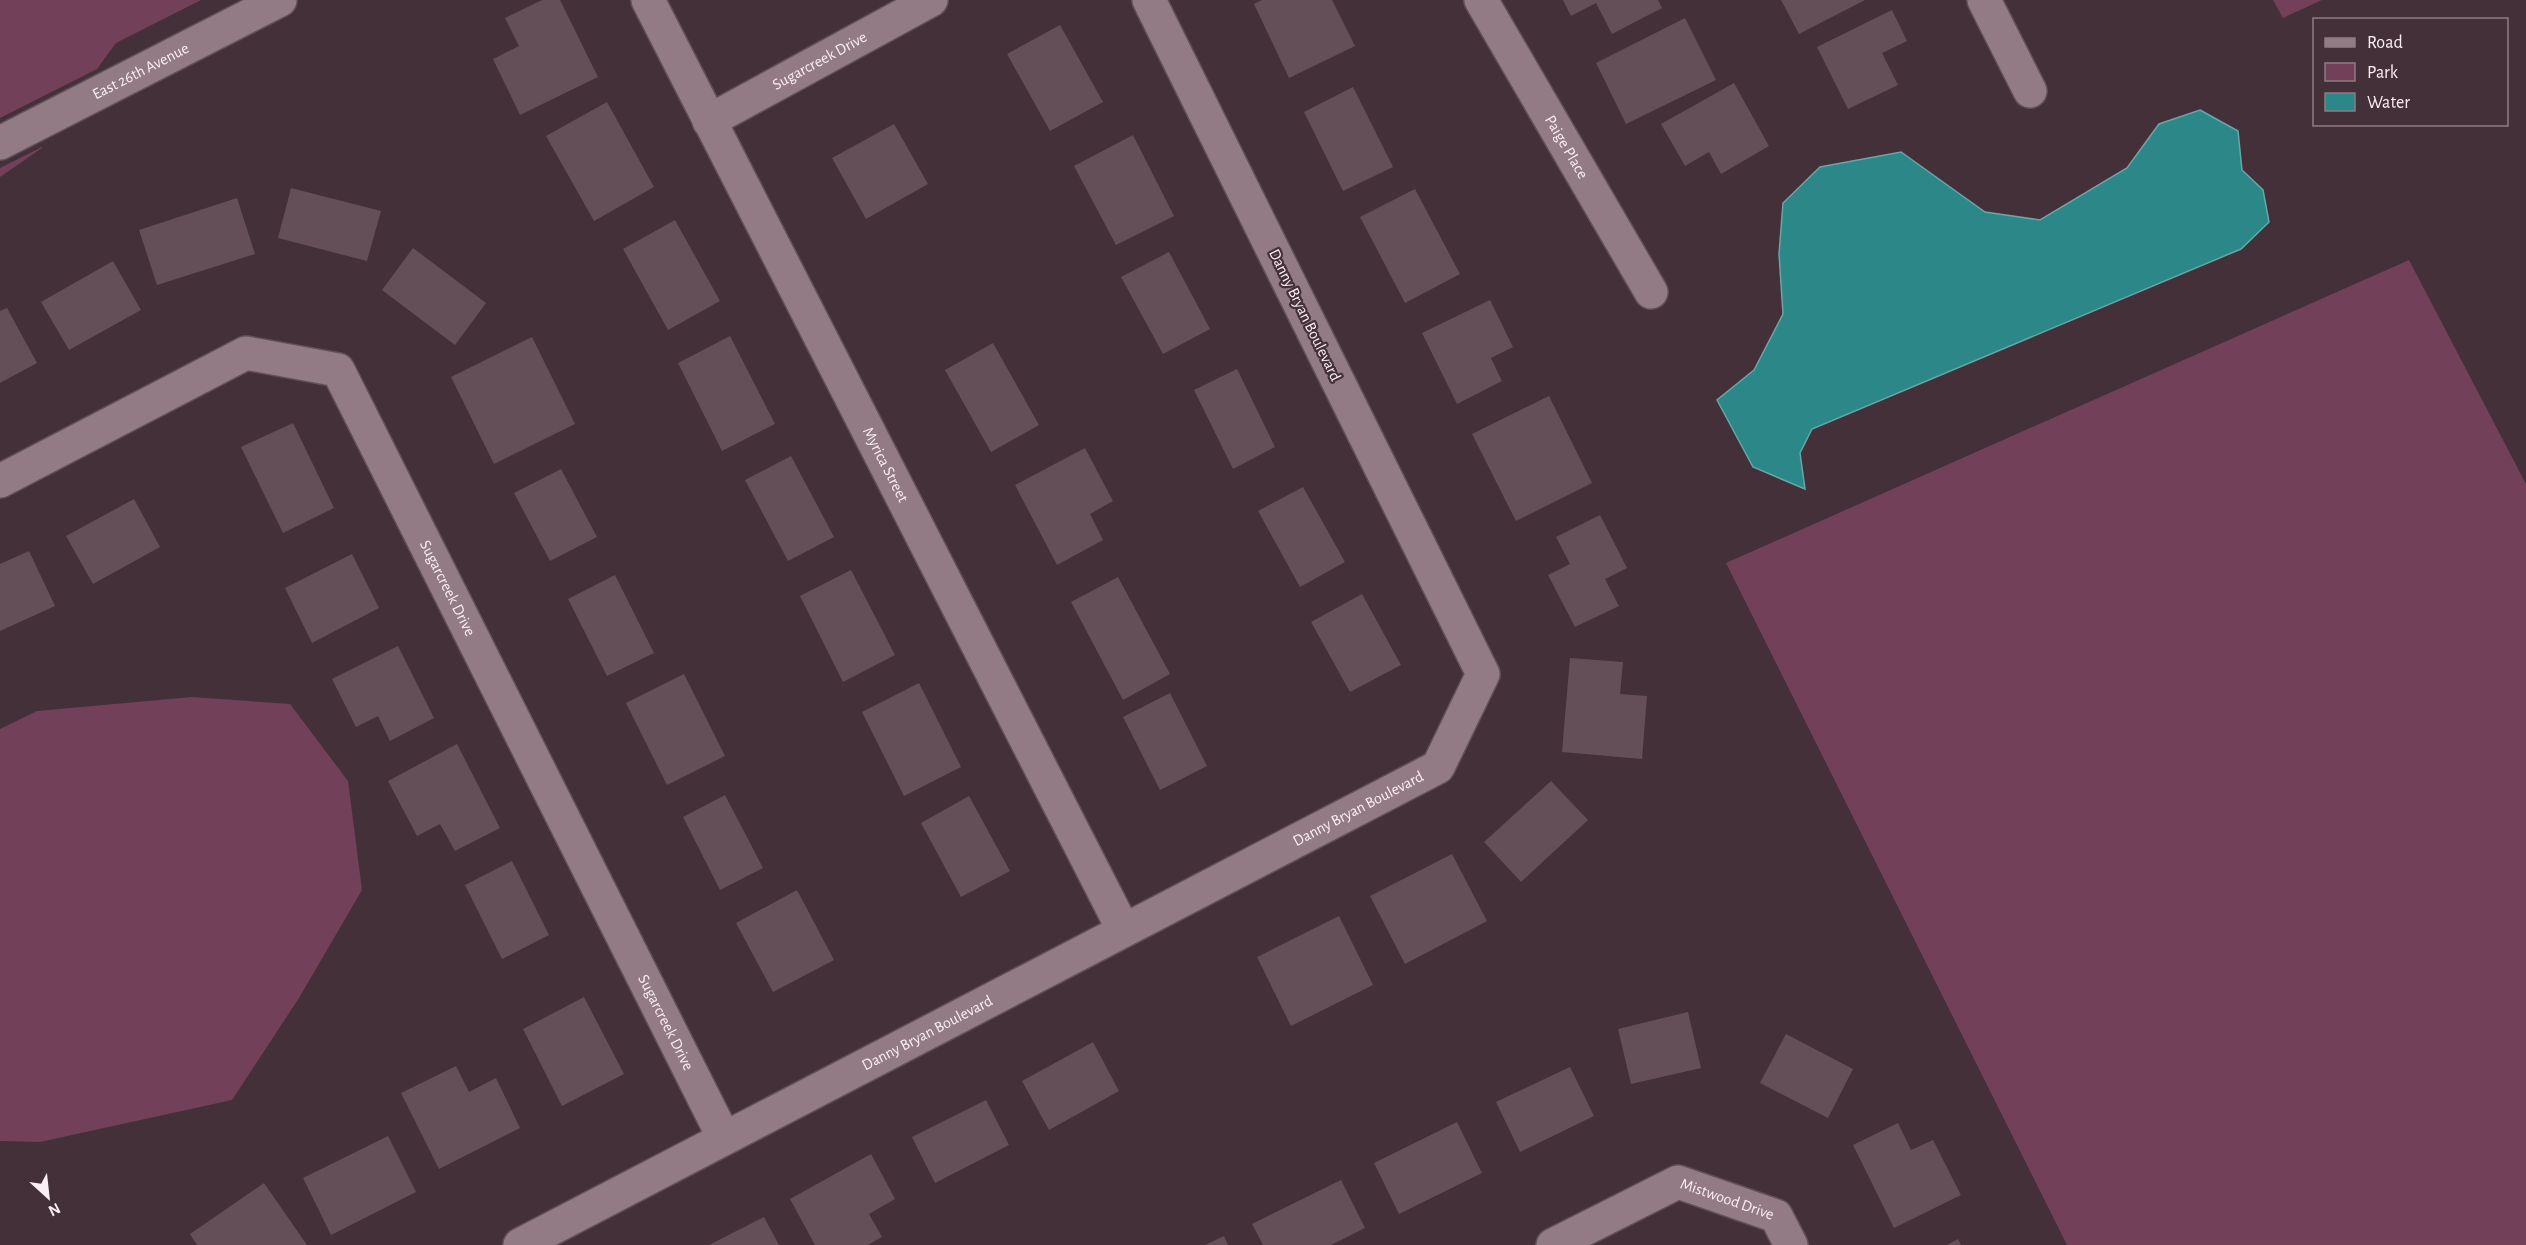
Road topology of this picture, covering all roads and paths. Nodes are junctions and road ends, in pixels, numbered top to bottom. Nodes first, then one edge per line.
1 (280, 0) edge
2 (648, 0) edge
3 (931, 0) edge
4 (1149, 0) edge
5 (1480, 0) edge
6 (1984, 0) edge
7 (2030, 91) dead end
8 (709, 121) junction
9 (0, 143) edge
10 (1652, 292) dead end
11 (0, 481) edge
12 (1123, 929) junction
13 (723, 1138) junction
14 (520, 1245) edge
15 (1554, 1245) edge
16 (1791, 1245) edge

1 - 9 street, East 26th Avenue
2 - 8 street, Myrica Street
3 - 8 street, Sugarcreek Drive
4 - 12 street, Danny Bryan Boulevard
5 - 10 street, Paige Place
6 - 7 street
8 - 12 street, Myrica Street
11 - 13 street, Sugarcreek Drive
12 - 13 street, Danny Bryan Boulevard
13 - 14 street, Danny Bryan Boulevard
15 - 16 street, Mistwood Drive

